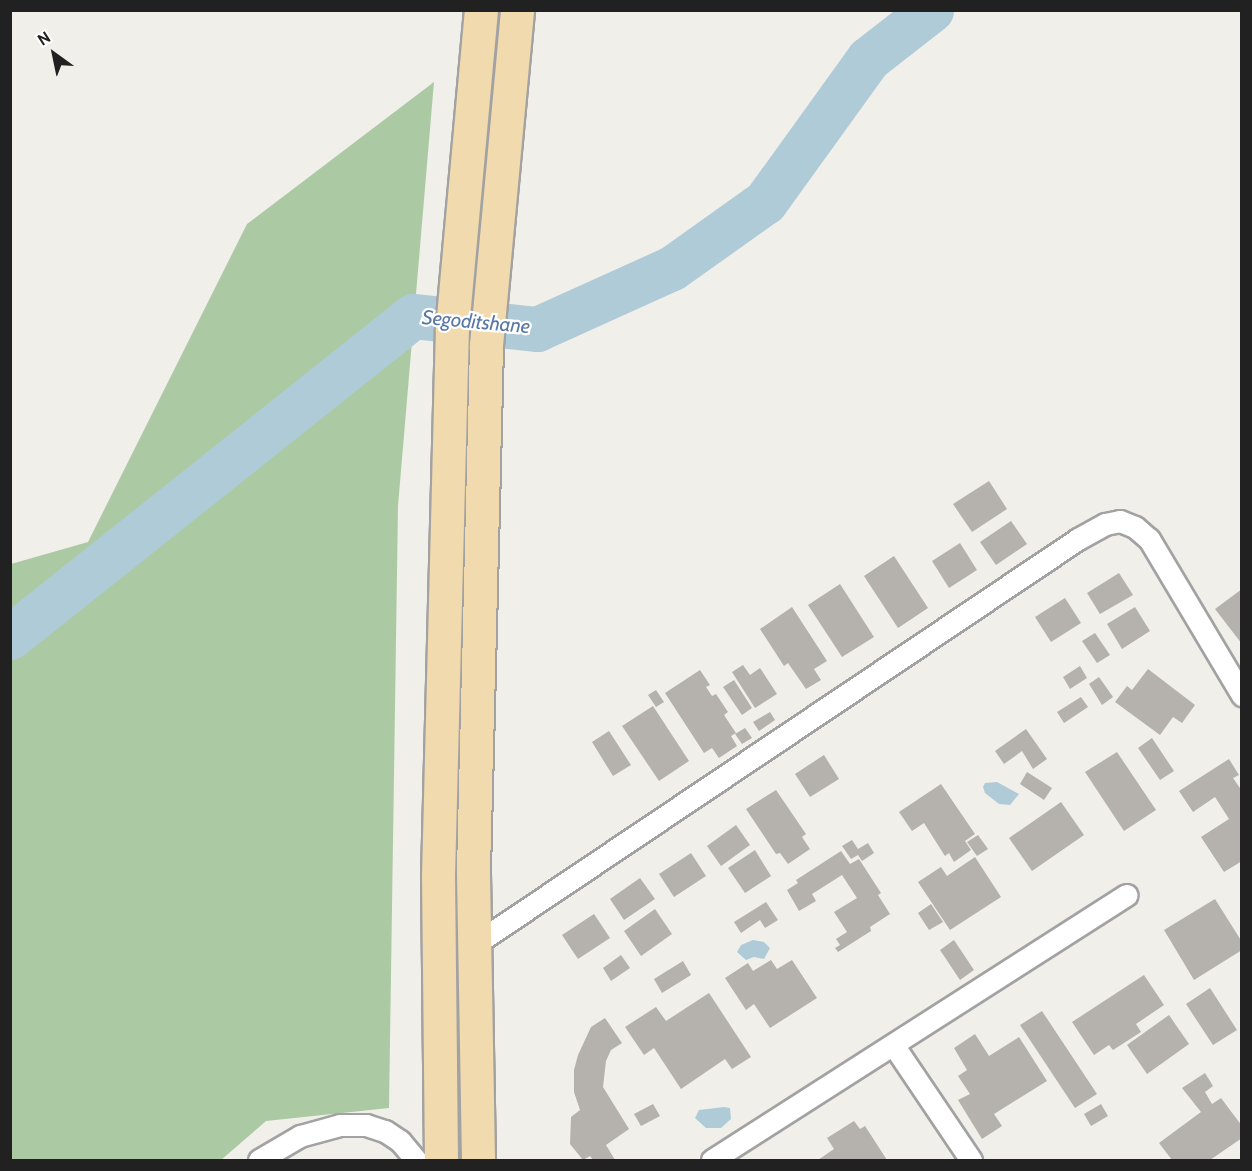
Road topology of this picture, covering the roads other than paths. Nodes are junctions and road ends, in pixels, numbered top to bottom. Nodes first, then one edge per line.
1 (481, 10) edge
2 (517, 10) edge
3 (1241, 692) edge
4 (1127, 895) dead end
5 (475, 944) junction
6 (894, 1046) junction
7 (259, 1161) edge
8 (416, 1161) edge
9 (441, 1161) edge
10 (478, 1161) edge
11 (712, 1161) edge
12 (971, 1161) edge

1 - 9 main road
2 - 5 main road
3 - 5 street
4 - 6 street
5 - 10 main road
6 - 11 street
6 - 12 street
7 - 8 street

